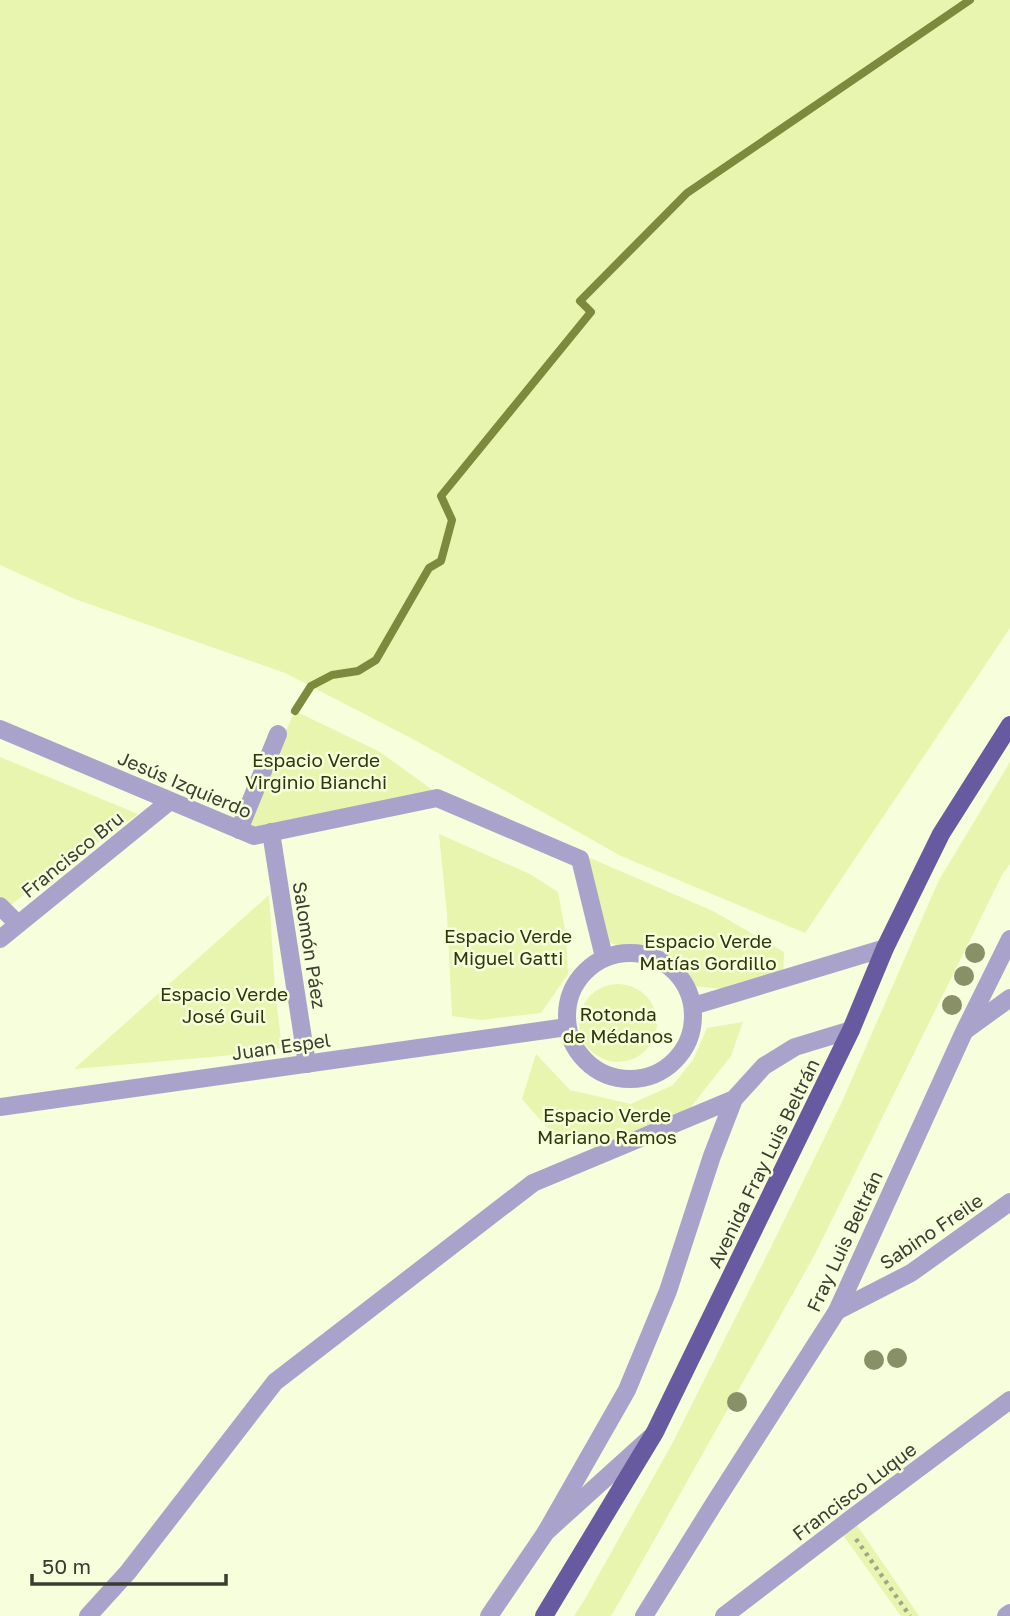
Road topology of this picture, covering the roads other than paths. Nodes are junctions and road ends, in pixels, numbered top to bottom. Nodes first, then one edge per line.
1 (1010, 724) edge
2 (0, 729) edge
3 (278, 734) dead end
4 (170, 801) junction
5 (239, 830) junction
6 (271, 832) junction
7 (0, 906) edge
8 (18, 924) junction
9 (0, 939) edge
10 (1010, 939) edge
11 (885, 948) junction
12 (604, 957) junction
13 (1010, 998) edge
14 (692, 1006) junction
15 (567, 1027) junction
16 (851, 1030) junction
17 (964, 1032) junction
18 (307, 1064) junction
19 (734, 1100) junction
20 (0, 1107) edge
21 (1010, 1202) edge
22 (837, 1311) junction
23 (1010, 1400) edge
24 (655, 1433) junction
25 (546, 1532) junction
26 (88, 1616) edge
27 (489, 1616) edge
28 (544, 1616) edge
29 (644, 1616) edge
30 (724, 1616) edge

1 - 11 main road, Avenida Fray Luis Beltrán
2 - 4 street, Jesús Izquierdo
3 - 5 street
4 - 5 street, Jesús Izquierdo
4 - 8 street, Francisco Bru
5 - 6 street, Jesús Izquierdo
6 - 12 street, Jesús Izquierdo
6 - 18 street, Salomón Páez
7 - 8 street
8 - 9 street, Francisco Bru
10 - 17 street, Fray Luis Beltrán
11 - 14 street
11 - 16 main road, Avenida Fray Luis Beltrán
12 - 14 street
12 - 15 street
13 - 17 street
14 - 15 street
15 - 18 street, Juan Espel
16 - 19 street
16 - 24 main road, Avenida Fray Luis Beltrán
17 - 22 street, Fray Luis Beltrán
18 - 20 street, Juan Espel
19 - 25 street
19 - 26 street
21 - 22 street, Sabino Freile
22 - 29 street, Fray Luis Beltrán
23 - 30 street, Francisco Luque
24 - 25 street
24 - 28 main road, Avenida Fray Luis Beltrán
25 - 27 street

